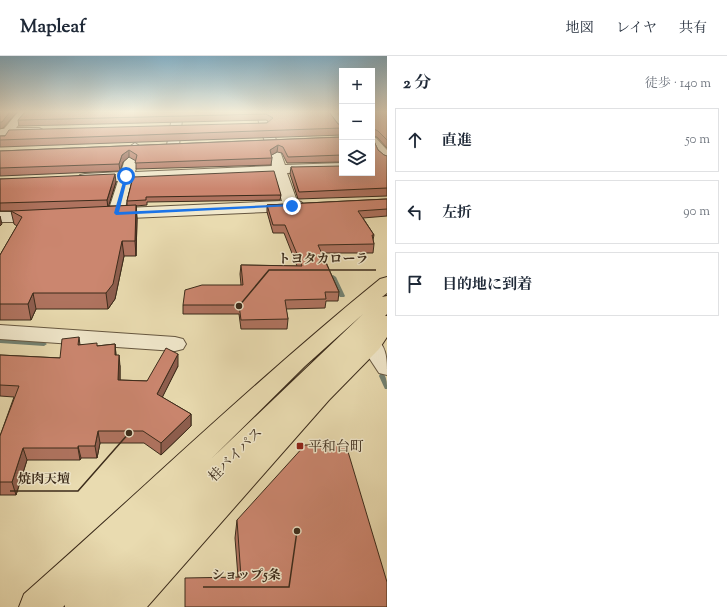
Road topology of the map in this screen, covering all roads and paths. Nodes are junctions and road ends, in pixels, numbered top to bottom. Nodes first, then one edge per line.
1 (176, 138) edge
2 (273, 138) edge
3 (372, 140) edge
4 (275, 141) junction
5 (256, 142) edge
6 (173, 145) junction
7 (188, 145) edge
8 (119, 147) edge
9 (135, 147) junction
10 (384, 163) edge
11 (339, 167) edge
12 (281, 170) junction
13 (126, 176) junction
14 (71, 178) edge
15 (307, 205) edge
16 (292, 206) junction
17 (116, 213) junction
18 (93, 214) edge
19 (61, 216) edge
20 (0, 217) edge
21 (387, 283) edge
22 (387, 302) edge
23 (0, 332) edge
24 (379, 333) edge
25 (175, 344) dead end
26 (387, 367) edge
27 (38, 607) edge
28 (83, 607) edge
29 (123, 607) edge

1 - 6 street
2 - 4 street
3 - 10 street
4 - 5 street
4 - 12 street
6 - 7 street
6 - 9 street
8 - 9 street
9 - 13 street
11 - 12 street
12 - 13 street
12 - 16 street
13 - 14 street
13 - 17 street
15 - 16 street
16 - 17 street
17 - 18 street
19 - 20 street
21 - 27 highway
22 - 28 highway, 桂バイパス
23 - 25 street
24 - 26 street
24 - 29 highway

